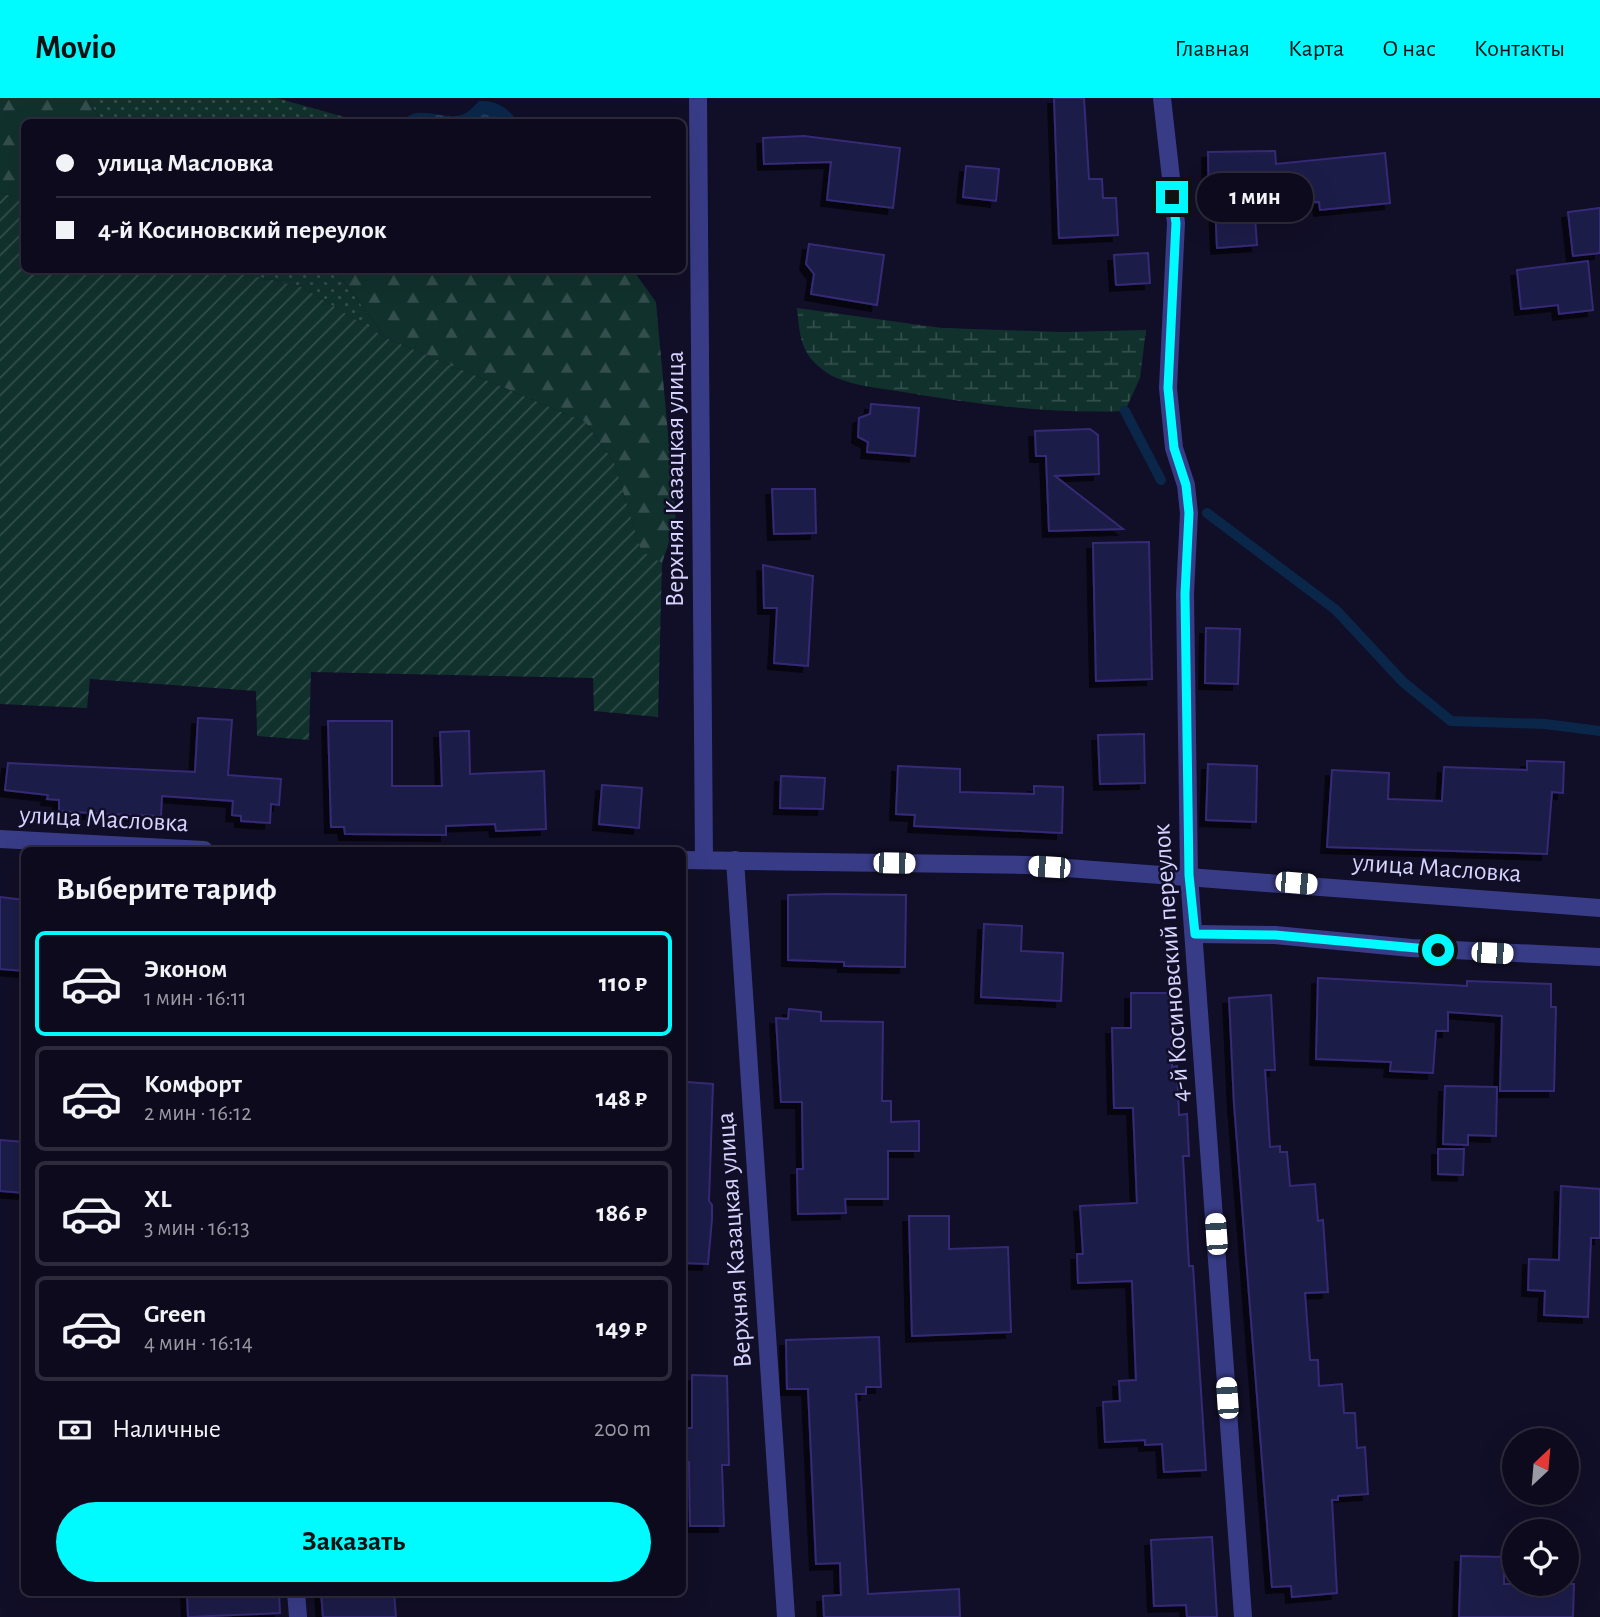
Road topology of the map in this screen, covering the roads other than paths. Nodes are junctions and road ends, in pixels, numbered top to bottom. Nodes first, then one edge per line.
1 (698, 98) edge
2 (1162, 98) edge
3 (0, 839) edge
4 (148, 847) edge
5 (686, 860) edge
6 (704, 860) junction
7 (735, 860) junction
8 (1189, 875) junction
9 (1600, 908) edge
10 (1195, 934) junction
11 (1600, 957) edge
12 (296, 1596) edge
13 (298, 1617) edge
14 (786, 1617) edge
15 (1243, 1617) edge

1 - 6 street, Верхняя Казацкая улица
2 - 8 street, 4-й Косиновский переулок
3 - 4 street, улица Масловка
5 - 6 street, улица Масловка
6 - 7 street, улица Масловка
7 - 8 street, улица Масловка
7 - 14 street, Верхняя Казацкая улица
8 - 9 street, улица Масловка
8 - 10 street, 4-й Косиновский переулок
10 - 11 street
10 - 15 street, 4-й Косиновский переулок
12 - 13 street

